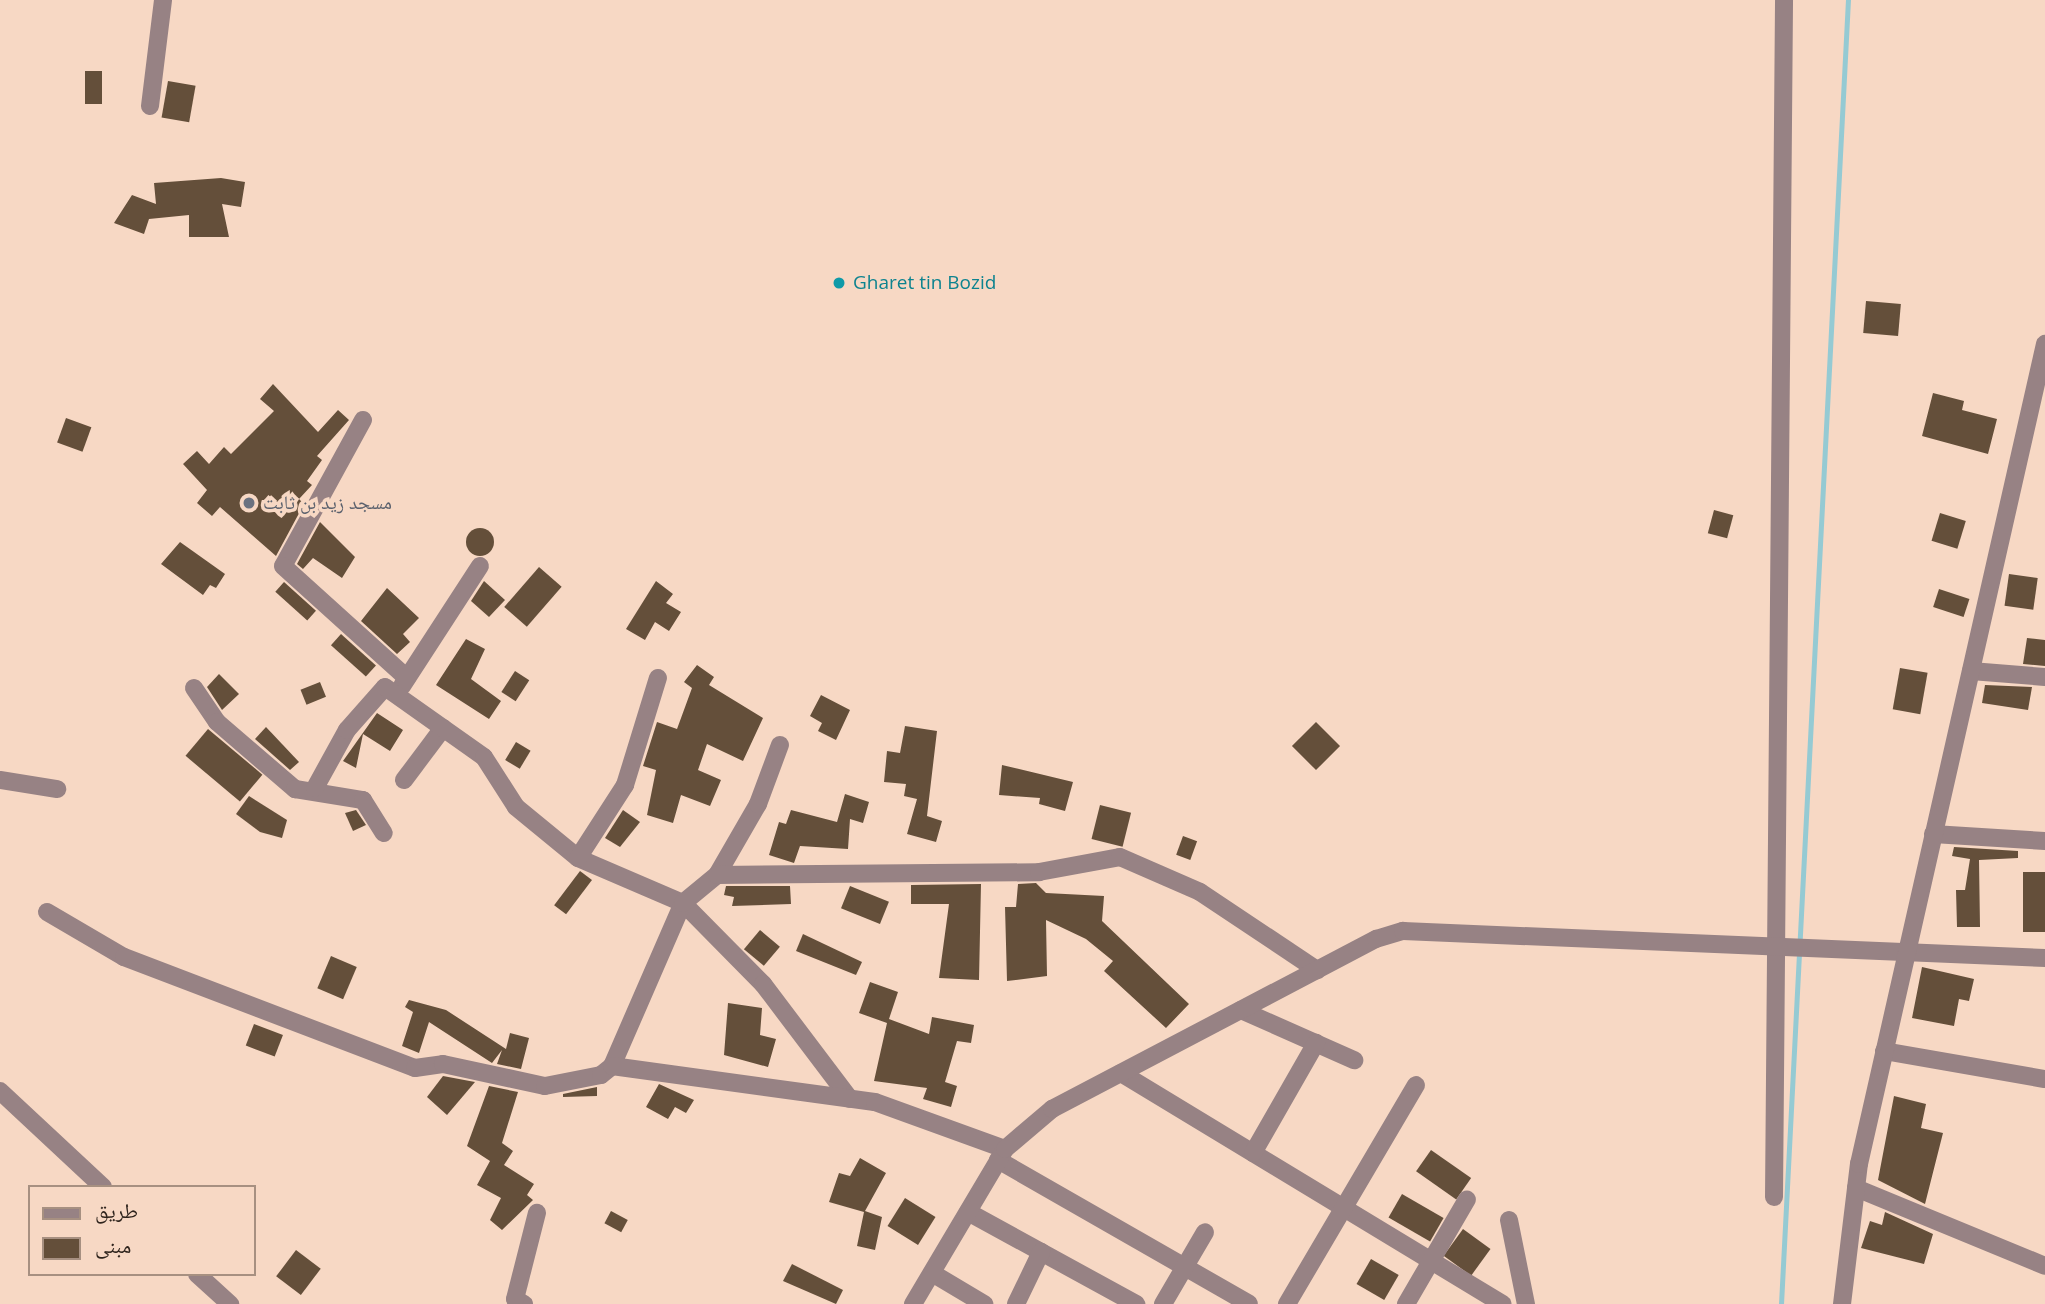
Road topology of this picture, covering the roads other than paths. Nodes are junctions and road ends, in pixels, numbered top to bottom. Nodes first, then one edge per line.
1 (163, 0) edge
2 (1784, 0) edge
3 (150, 106) dead end
4 (2045, 344) edge
5 (363, 420) dead end
6 (480, 566) dead end
7 (1971, 671) junction
8 (2045, 677) edge
9 (407, 678) junction
10 (658, 678) dead end
11 (194, 688) dead end
12 (396, 695) junction
13 (443, 728) junction
14 (780, 745) dead end
15 (0, 780) edge
16 (404, 780) dead end
17 (316, 788) junction
18 (57, 789) dead end
19 (384, 833) dead end
20 (1934, 834) junction
21 (2045, 841) edge
22 (578, 858) junction
23 (717, 875) junction
24 (682, 903) junction
25 (47, 912) dead end
26 (1777, 949) junction
27 (1906, 953) junction
28 (2045, 958) edge
29 (1317, 970) junction
30 (1241, 1010) junction
31 (1317, 1043) junction
32 (1884, 1051) junction
33 (1354, 1060) dead end
34 (612, 1066) junction
35 (1121, 1073) junction
36 (2045, 1079) edge
37 (1416, 1085) dead end
38 (0, 1091) edge
39 (850, 1099) junction
40 (1253, 1153) junction
41 (1001, 1154) junction
42 (101, 1185) edge
43 (1856, 1188) junction
44 (1774, 1197) dead end
45 (1467, 1199) dead end
46 (1344, 1208) junction
47 (968, 1212) junction
48 (537, 1213) dead end
49 (1509, 1220) dead end
50 (1205, 1232) dead end
51 (1041, 1252) junction
52 (1431, 1261) junction
53 (2045, 1266) edge
54 (1185, 1267) junction
55 (932, 1273) junction
56 (199, 1276) edge
57 (230, 1304) edge
58 (524, 1304) edge
59 (913, 1304) edge
60 (984, 1304) edge
61 (1016, 1304) edge
62 (1136, 1304) edge
63 (1163, 1304) edge
64 (1249, 1304) edge
65 (1287, 1304) edge
66 (1406, 1304) edge
67 (1502, 1304) edge
68 (1526, 1304) edge
69 (1842, 1304) edge

1 - 3 street
2 - 26 street
4 - 7 street
5 - 9 street
6 - 9 street
7 - 8 street
7 - 20 street
9 - 12 street
10 - 22 street
11 - 17 street
12 - 13 street
12 - 17 street
13 - 16 street
13 - 22 street
14 - 23 street
15 - 18 street
17 - 19 street
20 - 21 street
20 - 27 street
22 - 24 street
23 - 24 street
23 - 29 street
24 - 34 street
24 - 39 street
25 - 34 street
26 - 27 street
26 - 29 street
26 - 44 street
27 - 28 street
27 - 32 street
29 - 30 street
30 - 31 street
30 - 35 street
31 - 33 street
31 - 40 street
32 - 36 street
32 - 43 street
34 - 39 street
35 - 40 street
35 - 41 street
37 - 46 street
38 - 42 street
39 - 41 street
40 - 46 street
41 - 47 street
41 - 54 street
43 - 53 street
43 - 69 street
45 - 52 street
46 - 52 street
46 - 65 street
47 - 51 street
47 - 55 street
48 - 58 street
49 - 68 street
50 - 54 street
51 - 61 street
51 - 62 street
52 - 66 street
52 - 67 street
54 - 63 street
54 - 64 street
55 - 59 street
55 - 60 street
56 - 57 street

